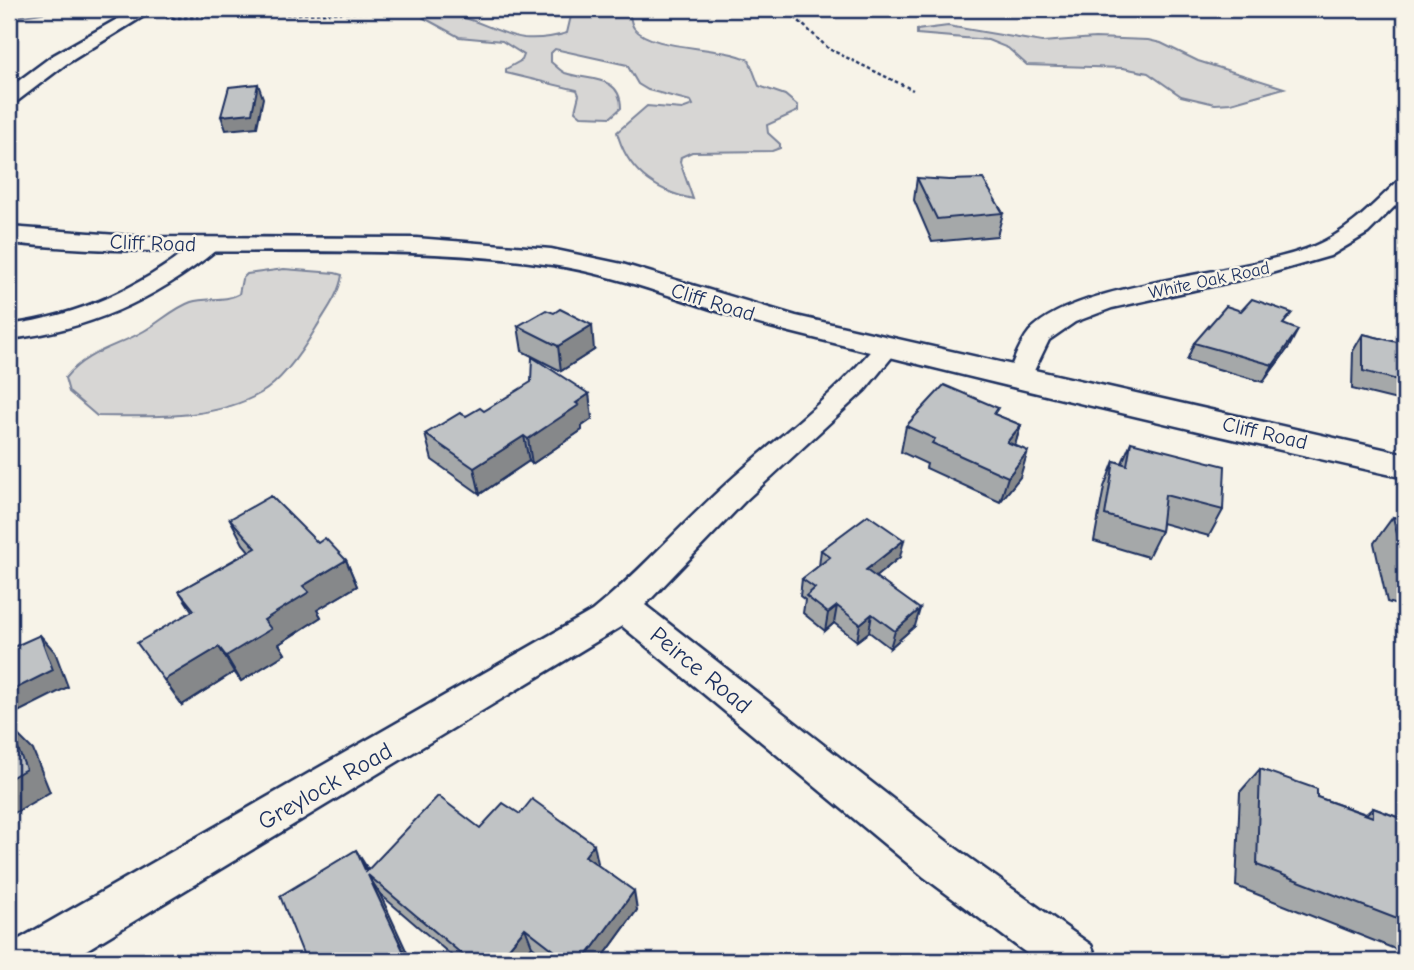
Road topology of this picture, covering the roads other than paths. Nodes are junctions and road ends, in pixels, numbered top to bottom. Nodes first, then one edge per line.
1 (147, 13) edge
2 (9, 98) edge
3 (1405, 185) edge
4 (9, 234) edge
5 (208, 244) junction
6 (9, 332) edge
7 (888, 346) junction
8 (1020, 375) junction
9 (1405, 466) edge
10 (622, 606) junction
11 (25, 961) edge
12 (1075, 961) edge

1 - 2 street
3 - 8 street, White Oak Road
4 - 5 street, Cliff Road
5 - 6 street
5 - 7 street, Cliff Road
7 - 8 street, Cliff Road
7 - 10 street
8 - 9 street, Cliff Road
10 - 11 street, Greylock Road
10 - 12 street, Peirce Road

